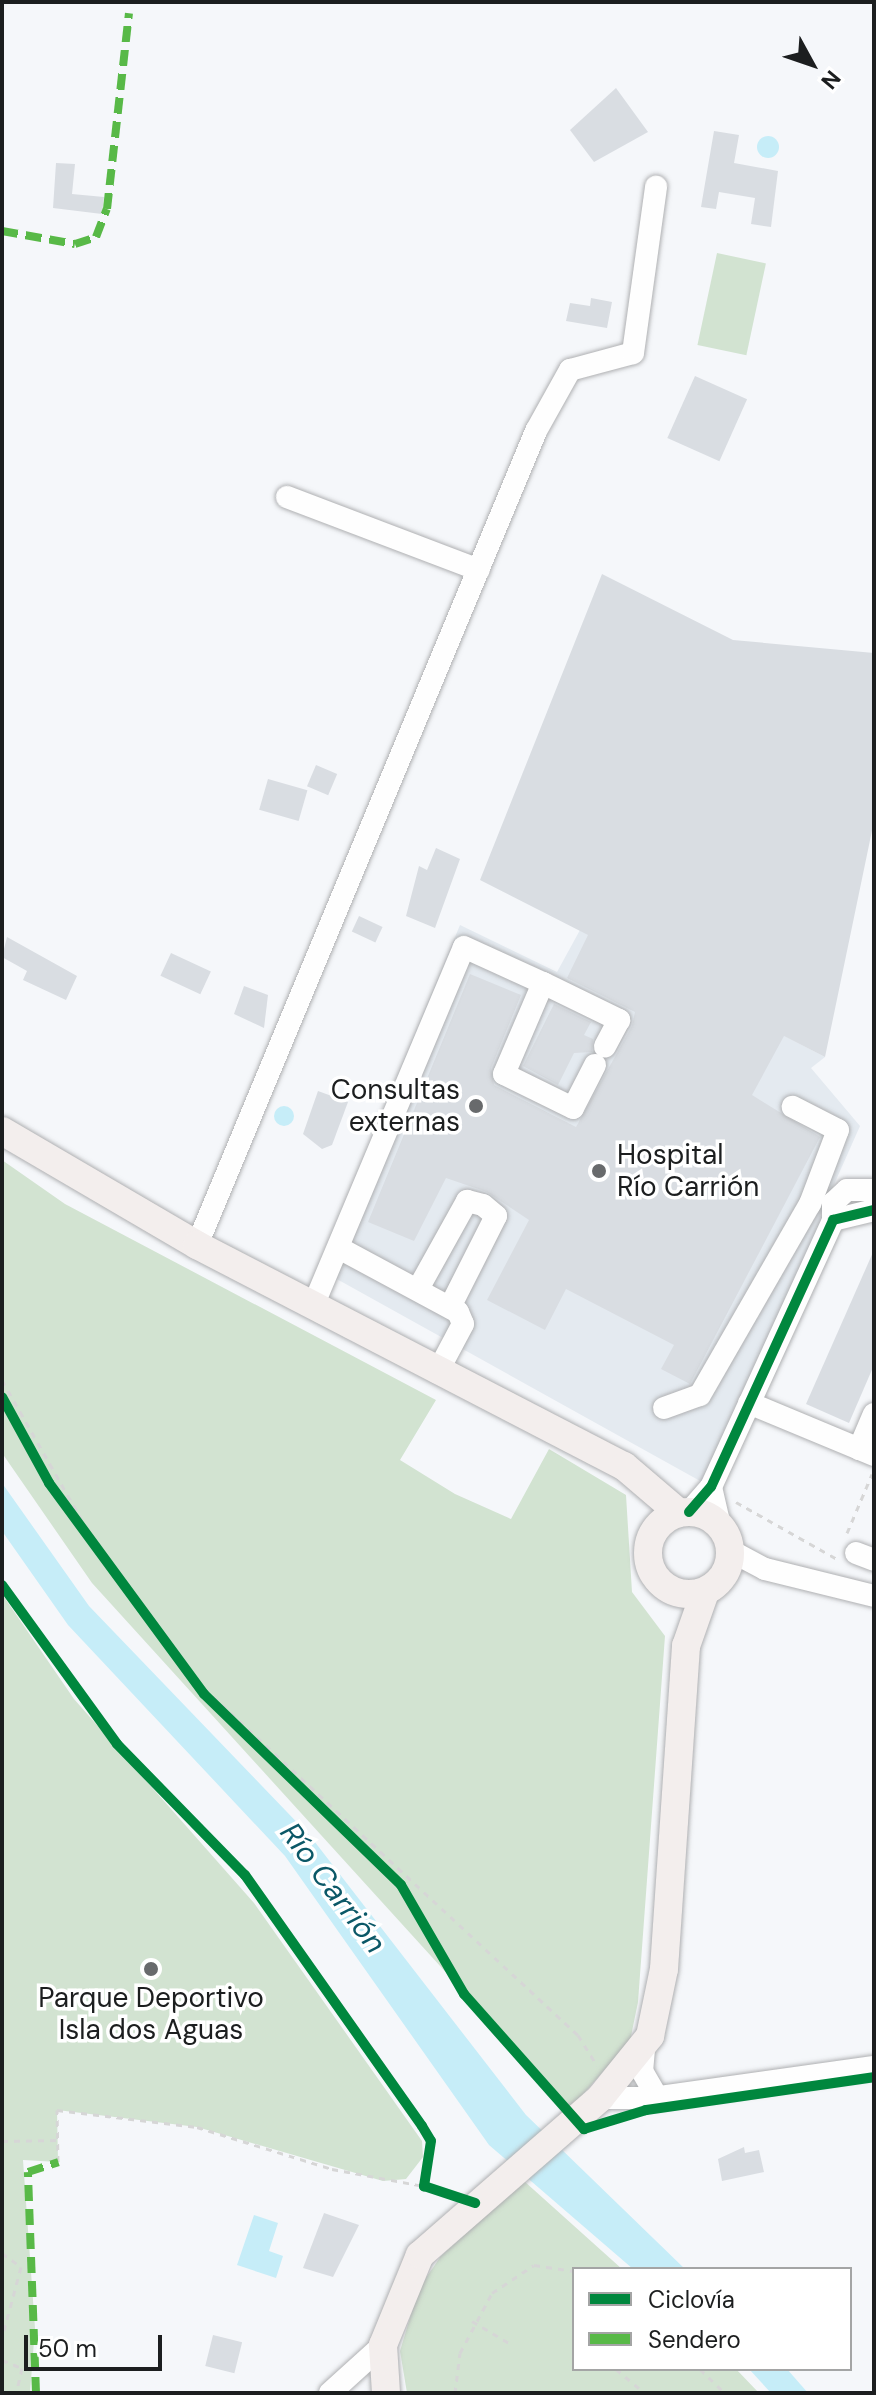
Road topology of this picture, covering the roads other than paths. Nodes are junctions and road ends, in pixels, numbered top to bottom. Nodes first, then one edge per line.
1 (656, 187) dead end
2 (287, 497) dead end
3 (479, 570) junction
4 (543, 983) junction
5 (793, 1107) dead end
6 (2, 1131) edge
7 (874, 1190) edge
8 (874, 1210) edge
9 (833, 1220) junction
10 (197, 1245) junction
11 (339, 1248) junction
12 (418, 1289) junction
13 (313, 1306) junction
14 (450, 1307) junction
15 (437, 1373) junction
16 (749, 1403) junction
17 (664, 1408) dead end
18 (874, 1414) edge
19 (867, 1452) edge
20 (711, 1487) junction
21 (675, 1518) junction
22 (725, 1538) junction
23 (673, 1592) junction
24 (705, 1592) junction
25 (874, 1596) edge
26 (686, 1646) junction
27 (644, 2049) junction
28 (874, 2067) edge
29 (607, 2090) junction
30 (657, 2097) junction
31 (383, 2345) junction
32 (330, 2393) edge
33 (386, 2393) edge

1 - 3 street
2 - 3 street
3 - 10 street
4 - 4 street
4 - 11 street
5 - 17 street
6 - 10 main road
7 - 9 street
8 - 9 street
9 - 16 street
10 - 13 main road
11 - 12 street
11 - 13 street
12 - 14 street
12 - 14 street
13 - 15 main road
14 - 15 street
15 - 21 main road
16 - 19 street
16 - 20 street
18 - 19 street
20 - 21 street
20 - 22 street
21 - 22 main road
21 - 23 main road
22 - 24 main road
22 - 25 street
23 - 24 main road
23 - 26 main road
24 - 26 main road
26 - 27 main road
27 - 29 main road
27 - 30 street
28 - 30 street
29 - 30 street
29 - 31 main road
31 - 32 street
31 - 33 main road

